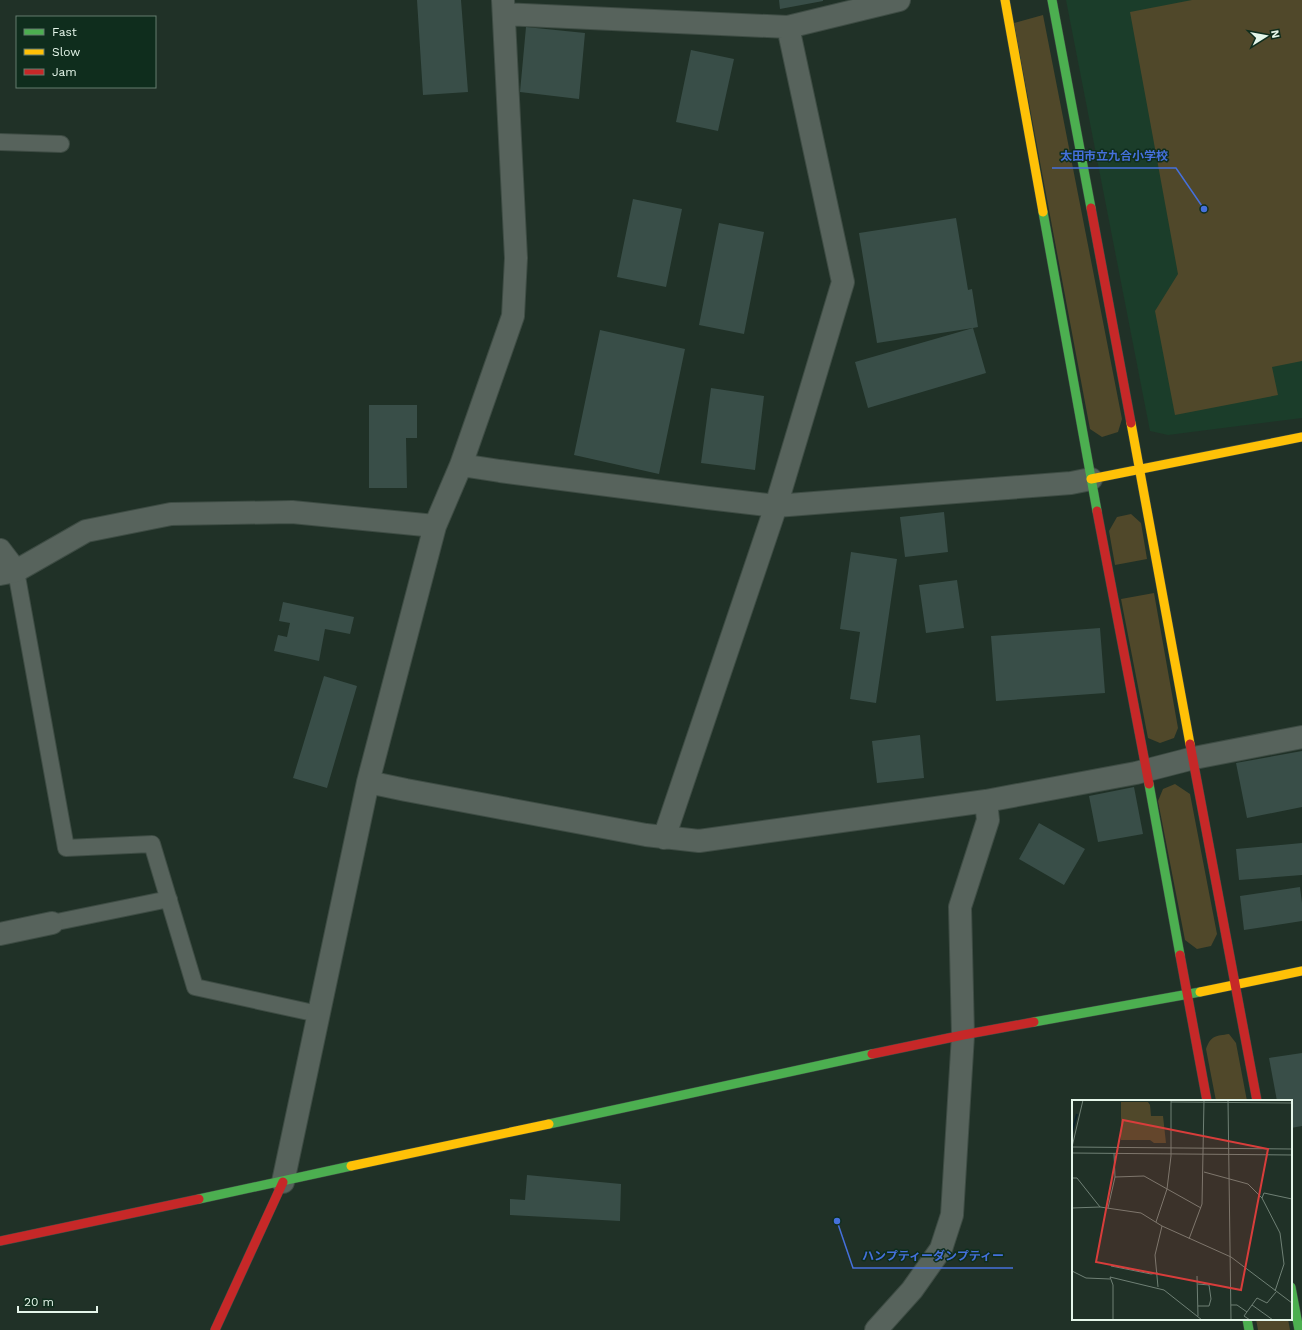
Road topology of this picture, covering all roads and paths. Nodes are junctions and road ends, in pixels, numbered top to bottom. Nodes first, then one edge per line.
1 (899, 0) edge
2 (1005, 0) edge
3 (1052, 0) edge
4 (504, 7) edge
5 (788, 27) junction
6 (0, 142) edge
7 (61, 144) dead end
8 (1302, 437) edge
9 (461, 464) junction
10 (1140, 470) junction
11 (1091, 480) junction
12 (776, 506) junction
13 (435, 526) junction
14 (0, 550) edge
15 (8, 572) edge
16 (1302, 737) edge
17 (1194, 758) junction
18 (1147, 771) junction
19 (368, 782) junction
20 (986, 801) junction
21 (664, 838) junction
22 (169, 899) junction
23 (52, 923) joint
24 (0, 934) edge
25 (1302, 971) edge
26 (1236, 985) junction
27 (1187, 995) junction
28 (318, 1014) junction
29 (963, 1035) junction
30 (1207, 1100) edge
31 (1257, 1100) edge
32 (283, 1182) junction
33 (0, 1241) edge
34 (1292, 1292) edge
35 (1247, 1320) edge
36 (215, 1330) edge
37 (876, 1330) edge
38 (1249, 1330) edge
39 (1299, 1330) edge

1 - 5 street
2 - 11 street
3 - 10 street
4 - 5 street
4 - 9 street
5 - 12 street
6 - 7 lane
8 - 10 street
9 - 12 street
9 - 13 street
10 - 11 street
10 - 17 street
11 - 12 street
11 - 18 street
12 - 21 street
13 - 15 street
13 - 19 street
14 - 15 street
15 - 22 lane
16 - 17 street
17 - 18 street
17 - 26 street
18 - 20 street
18 - 27 street
19 - 21 street
19 - 28 street
20 - 21 street
20 - 29 street
22 - 23 lane
22 - 28 lane
23 - 24 street
25 - 26 street
26 - 27 street
26 - 31 street
27 - 29 street
27 - 30 street
28 - 32 street
29 - 32 street
29 - 37 street
32 - 33 street
32 - 36 street
34 - 39 street
35 - 38 street

